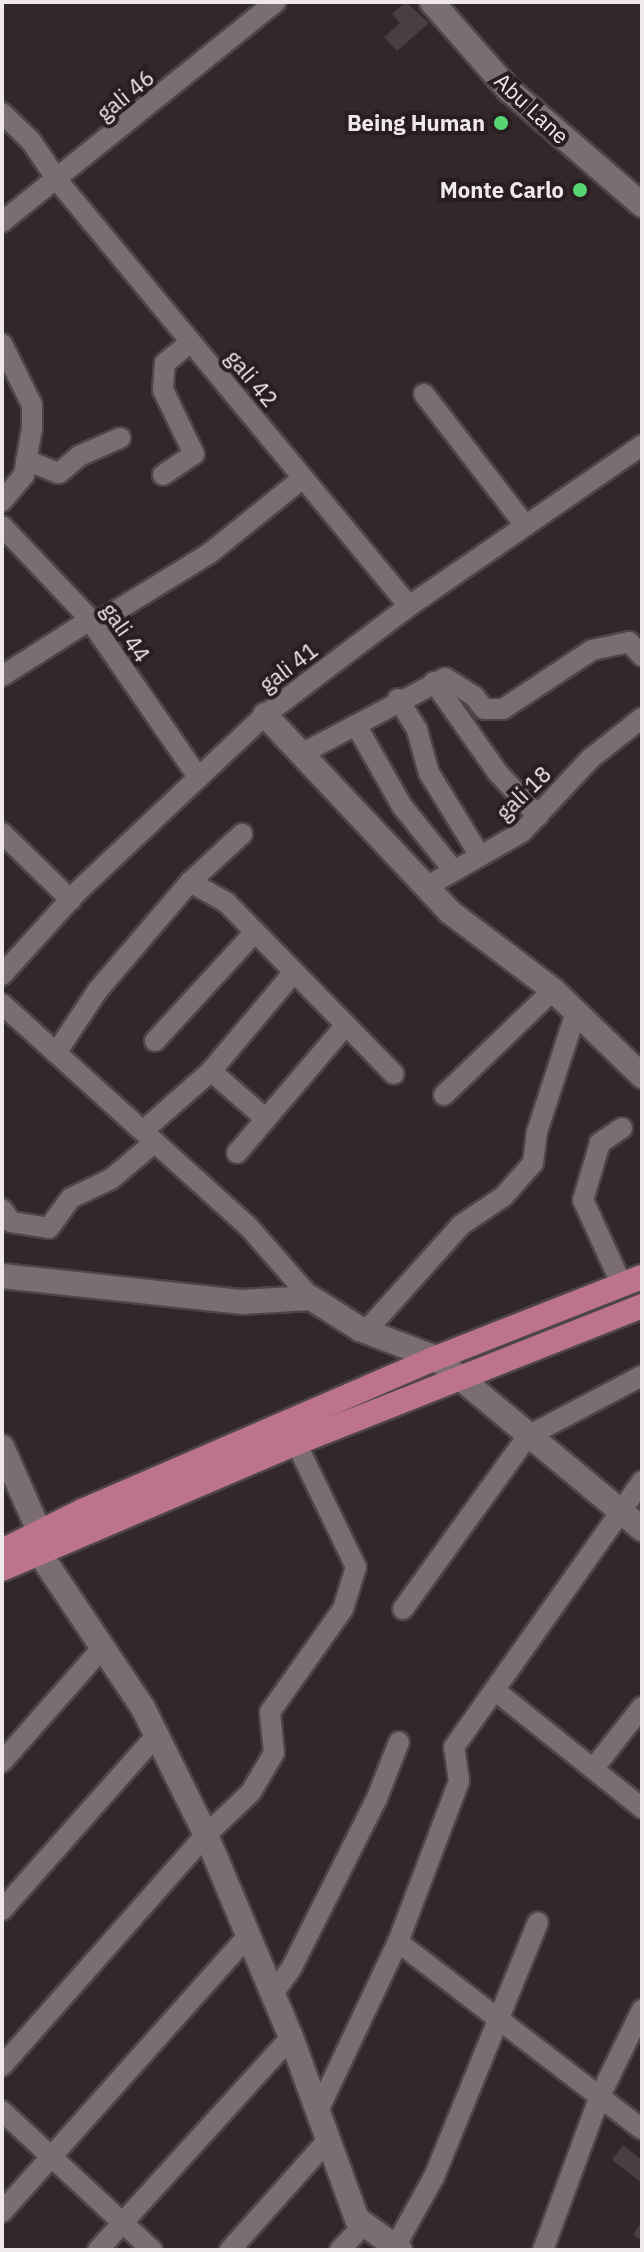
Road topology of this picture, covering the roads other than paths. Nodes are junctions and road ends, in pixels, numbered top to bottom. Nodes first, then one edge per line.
1 (276, 2) edge
2 (432, 2) edge
3 (2, 113) edge
4 (58, 181) junction
5 (642, 205) edge
6 (2, 222) edge
7 (191, 342) junction
8 (2, 344) edge
9 (424, 394) dead end
10 (120, 438) dead end
11 (642, 445) edge
12 (26, 460) junction
13 (163, 475) dead end
14 (303, 478) junction
15 (2, 501) edge
16 (525, 525) junction
17 (2, 526) edge
18 (409, 606) junction
19 (92, 622) junction
20 (642, 656) edge
21 (2, 675) edge
22 (434, 682) junction
23 (398, 699) junction
24 (265, 715) junction
25 (642, 718) edge
26 (356, 725) junction
27 (301, 754) junction
28 (198, 777) junction
29 (538, 816) junction
30 (2, 833) edge
31 (242, 834) dead end
32 (480, 856) junction
33 (454, 871) junction
34 (190, 882) junction
35 (426, 887) junction
36 (71, 900) junction
37 (255, 932) junction
38 (294, 972) junction
39 (2, 975) edge
40 (553, 990) junction
41 (2, 1004) edge
42 (576, 1012) junction
43 (346, 1025) junction
44 (155, 1041) dead end
45 (56, 1053) junction
46 (211, 1071) junction
47 (394, 1074) dead end
48 (642, 1076) edge
49 (444, 1095) dead end
50 (266, 1119) junction
51 (622, 1128) dead end
52 (149, 1137) junction
53 (237, 1153) dead end
54 (2, 1209) edge
55 (2, 1276) edge
56 (632, 1281) edge
57 (311, 1298) junction
58 (642, 1306) edge
59 (366, 1331) junction
60 (436, 1358) junction
61 (642, 1376) edge
62 (457, 1380) junction
63 (528, 1436) junction
64 (296, 1443) junction
65 (2, 1447) edge
66 (642, 1481) edge
67 (622, 1514) junction
68 (642, 1529) edge
69 (39, 1542) junction
70 (2, 1551) edge
71 (2, 1569) edge
72 (403, 1609) dead end
73 (103, 1647) junction
74 (497, 1692) junction
75 (642, 1707) edge
76 (157, 1735) junction
77 (399, 1742) dead end
78 (2, 1762) edge
79 (593, 1769) junction
80 (642, 1808) edge
81 (206, 1835) junction
82 (2, 1910) edge
83 (538, 1922) dead end
84 (248, 1936) junction
85 (398, 1942) junction
86 (272, 1995) junction
87 (642, 2010) edge
88 (499, 2019) junction
89 (291, 2037) junction
90 (2, 2066) edge
91 (600, 2096) junction
92 (2, 2111) edge
93 (318, 2111) junction
94 (642, 2129) edge
95 (328, 2140) junction
96 (49, 2158) junction
97 (2, 2212) edge
98 (122, 2224) junction
99 (364, 2224) junction
100 (397, 2248) edge
101 (98, 2250) edge
102 (152, 2250) edge
103 (230, 2250) edge
104 (340, 2250) edge
105 (543, 2250) edge

1 - 4 street, gali 46
2 - 5 street, Abu Lane
3 - 4 street, gali 42
4 - 6 street, gali 46
4 - 7 street, gali 42
7 - 13 street
7 - 14 street, gali 42
8 - 12 street
9 - 16 street
10 - 12 street
11 - 16 street, gali 41
12 - 15 street
14 - 18 street, gali 42
14 - 19 street
16 - 18 street, gali 41
17 - 19 street, gali 44
18 - 24 street, gali 41
19 - 21 street
19 - 28 street, gali 44
20 - 22 street
22 - 23 street
22 - 29 street
23 - 26 street
23 - 32 street
24 - 27 street
24 - 28 street, gali 41
25 - 29 street, gali 18
26 - 27 street
26 - 33 street
27 - 35 street
28 - 36 street, gali 41
29 - 32 street, gali 18
30 - 36 street
31 - 34 street
32 - 33 street, gali 18
33 - 35 street, gali 18
34 - 37 street
34 - 45 street
35 - 40 street
36 - 39 street, gali 41
37 - 38 street
37 - 44 street
38 - 43 street
38 - 46 street
40 - 42 street
40 - 49 street
41 - 45 street
42 - 48 street
42 - 59 street
43 - 47 street
43 - 50 street
45 - 52 street
46 - 50 street
46 - 52 street
50 - 53 street
51 - 56 street
52 - 54 street
52 - 57 street
55 - 57 street
56 - 60 main road
57 - 59 street
58 - 62 main road
59 - 60 street
60 - 62 street
60 - 69 main road
61 - 63 street
62 - 63 street
62 - 64 main road
63 - 67 street
63 - 72 street
64 - 69 main road
64 - 81 street
65 - 69 street
66 - 67 street
67 - 68 street
67 - 74 street
69 - 70 main road
69 - 71 main road
69 - 73 street
73 - 76 street
73 - 78 street
74 - 79 street
74 - 85 street
75 - 79 street
76 - 81 street
76 - 82 street
77 - 86 street
79 - 80 street
81 - 84 street
81 - 90 street
83 - 88 street
84 - 86 street
84 - 96 street
85 - 88 street
85 - 93 street
86 - 89 street
87 - 91 street
88 - 91 street
88 - 100 street
89 - 93 street
89 - 98 street
91 - 94 street
91 - 105 street
92 - 96 street
93 - 95 street
95 - 99 street
95 - 103 street
96 - 97 street
96 - 98 street
98 - 101 street
98 - 102 street
99 - 100 street
99 - 104 street

